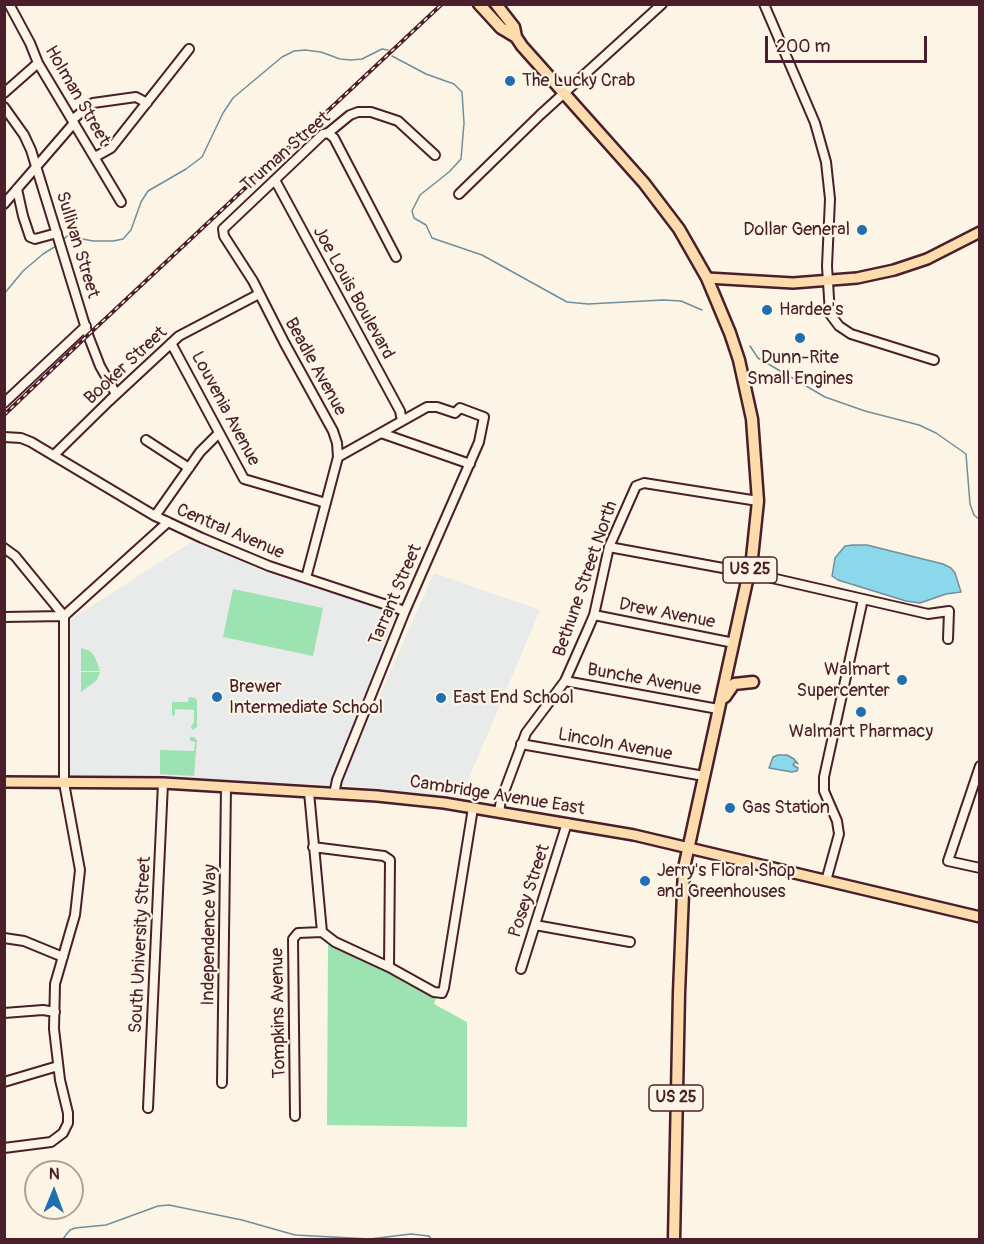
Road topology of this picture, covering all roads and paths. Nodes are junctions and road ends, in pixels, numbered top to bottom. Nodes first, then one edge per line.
1 (9, 4) edge
2 (480, 4) edge
3 (496, 4) edge
4 (662, 4) edge
5 (764, 4) edge
6 (516, 37) junction
7 (189, 49) dead end
8 (38, 63) junction
9 (4, 93) edge
10 (566, 93) junction
11 (147, 103) junction
12 (4, 107) edge
13 (73, 122) junction
14 (328, 133) junction
15 (435, 155) dead end
16 (94, 157) junction
17 (37, 166) junction
18 (275, 180) junction
19 (17, 189) junction
20 (459, 194) dead end
21 (121, 202) dead end
22 (4, 204) edge
23 (980, 232) edge
24 (57, 233) junction
25 (396, 256) dead end
26 (707, 278) junction
27 (827, 280) junction
28 (259, 294) junction
29 (86, 326) junction
30 (171, 342) junction
31 (934, 360) dead end
32 (116, 394) junction
33 (4, 403) edge
34 (402, 421) junction
35 (219, 433) junction
36 (381, 433) junction
37 (4, 437) edge
38 (146, 440) dead end
39 (54, 455) junction
40 (338, 456) junction
41 (470, 464) junction
42 (189, 468) junction
43 (758, 501) junction
44 (326, 503) junction
45 (155, 516) junction
46 (168, 522) junction
47 (609, 547) junction
48 (4, 548) edge
49 (750, 573) junction
50 (306, 579) junction
51 (863, 599) junction
52 (405, 611) junction
53 (594, 615) junction
54 (64, 616) junction
55 (4, 617) edge
56 (948, 639) dead end
57 (733, 645) junction
58 (565, 681) junction
59 (719, 708) junction
60 (521, 744) junction
61 (980, 766) edge
62 (704, 776) junction
63 (4, 782) edge
64 (64, 783) junction
65 (163, 783) junction
66 (226, 787) junction
67 (309, 792) junction
68 (334, 794) junction
69 (473, 808) junction
70 (499, 812) junction
71 (567, 824) junction
72 (313, 847) junction
73 (688, 847) junction
74 (980, 868) edge
75 (826, 881) junction
76 (978, 918) edge
77 (534, 925) junction
78 (322, 932) junction
79 (4, 938) edge
80 (630, 942) dead end
81 (63, 957) junction
82 (389, 967) junction
83 (521, 969) dead end
84 (55, 1012) junction
85 (4, 1013) edge
86 (58, 1066) junction
87 (4, 1082) edge
88 (222, 1083) dead end
89 (148, 1108) dead end
90 (296, 1116) dead end
91 (4, 1148) edge
92 (674, 1239) edge

1 - 8 street, Holman Street
2 - 6 highway, US 25
3 - 6 highway, US 25
4 - 10 street
5 - 27 street
6 - 10 highway, US 25
7 - 11 street
8 - 9 street
8 - 13 street, Holman Street
10 - 20 street
10 - 26 highway, US 25
11 - 13 street
11 - 16 street
12 - 17 street, Sullivan Street
13 - 16 street, Holman Street
13 - 17 street
14 - 15 street, Truman Street
14 - 18 street, Truman Street
14 - 25 street
16 - 21 street, Holman Street
17 - 19 street
17 - 24 street, Sullivan Street
18 - 28 street, Truman Street
18 - 34 street, Joe Louis Boulevard
19 - 22 street
19 - 24 street
23 - 27 main road
24 - 29 street, Sullivan Street
26 - 27 main road
26 - 43 highway, US 25
27 - 31 street
28 - 30 street, Booker Street
28 - 40 street, Beadle Avenue
29 - 32 street, Sullivan Street
29 - 33 street
30 - 32 street, Booker Street
30 - 35 street, Louvenia Avenue
32 - 39 street, Booker Street
34 - 36 street
34 - 41 street, Tarrant Street
35 - 42 street
35 - 44 street, Louvenia Avenue
36 - 40 street
36 - 41 street
37 - 39 street, Central Avenue
38 - 42 street
39 - 45 street, Central Avenue
40 - 44 street
41 - 52 street, Tarrant Street
42 - 45 street
43 - 47 street, Bethune Street North
43 - 49 highway, US 25
44 - 50 street
45 - 46 street, Central Avenue
46 - 50 street, Central Avenue
46 - 54 street
47 - 49 street
47 - 53 street, Bethune Street North
48 - 54 street
49 - 51 street
49 - 57 highway, US 25
50 - 52 street, Central Avenue
51 - 56 street
51 - 75 street
52 - 68 street, Tarrant Street
53 - 57 street, Drew Avenue
53 - 58 street, Bethune Street North
54 - 55 street
54 - 64 street
57 - 59 highway, US 25
57 - 59 highway
58 - 59 street, Bunche Avenue
58 - 60 street, Bethune Street North
59 - 62 highway, US 25
60 - 62 street, Lincoln Avenue
60 - 70 street, Bethune Street North
61 - 74 street
62 - 73 highway, US 25
63 - 64 main road, Cambridge Avenue East
64 - 65 main road, Cambridge Avenue East
64 - 81 street
65 - 66 main road, Cambridge Avenue East
65 - 89 street, South University Street
66 - 67 main road, Cambridge Avenue East
66 - 88 street, Independence Way
67 - 68 main road, Cambridge Avenue East
67 - 72 street
68 - 69 main road, Cambridge Avenue East
69 - 70 main road, Cambridge Avenue East
69 - 82 street
70 - 71 main road, Cambridge Avenue East
71 - 73 main road, Cambridge Avenue East
71 - 77 street, Posey Street
72 - 78 street
72 - 82 street
73 - 75 main road, Cambridge Avenue East
73 - 92 highway, US 25
75 - 76 main road, Cambridge Avenue East
77 - 80 street
77 - 83 street, Posey Street
78 - 82 street
78 - 90 street, Tompkins Avenue
79 - 81 street
81 - 84 street
84 - 85 street
84 - 86 street
86 - 87 street
86 - 91 street

